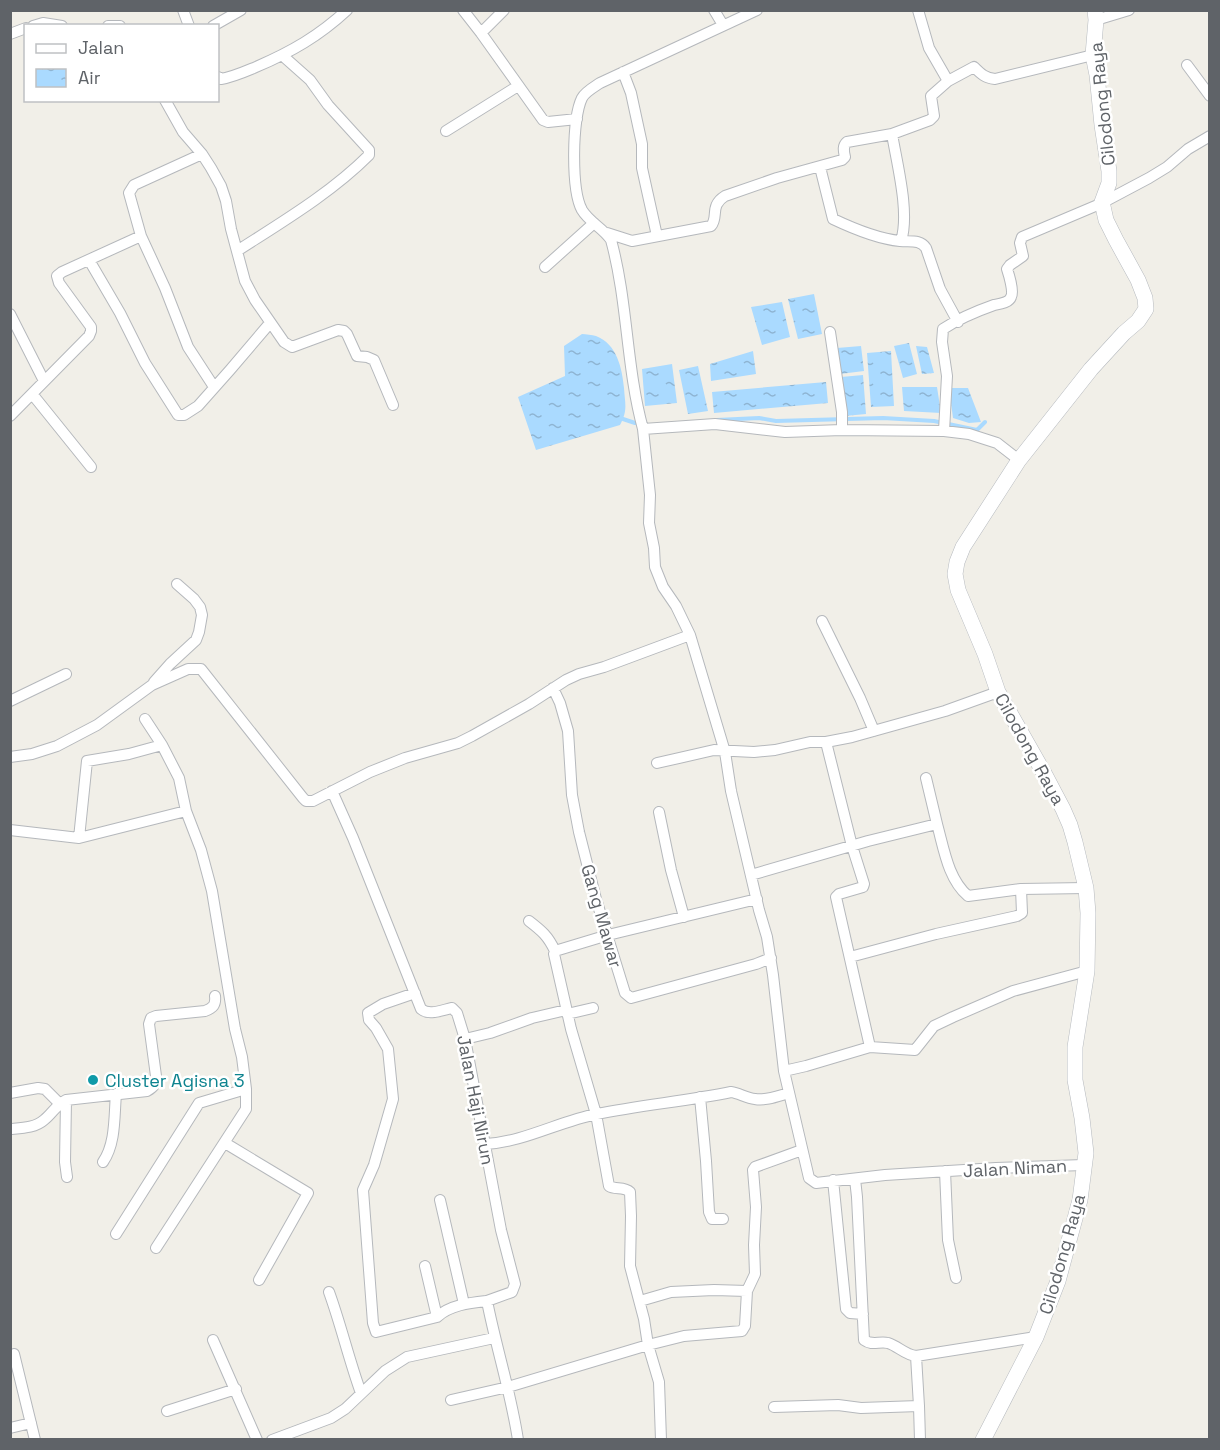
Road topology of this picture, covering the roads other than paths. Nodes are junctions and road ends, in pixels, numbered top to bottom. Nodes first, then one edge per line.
1 (241, 10) edge
2 (347, 10) edge
3 (463, 10) edge
4 (504, 10) edge
5 (714, 10) edge
6 (757, 10) edge
7 (918, 10) edge
8 (1129, 10) edge
9 (1095, 15) edge
10 (216, 24) edge
11 (723, 25) junction
12 (481, 33) junction
13 (1093, 54) junction
14 (283, 56) junction
15 (1187, 65) dead end
16 (623, 72) junction
17 (219, 79) edge
18 (948, 81) junction
19 (518, 86) junction
20 (1209, 96) edge
21 (167, 103) edge
22 (577, 119) junction
23 (446, 131) dead end
24 (892, 134) junction
25 (1209, 136) edge
26 (201, 154) junction
27 (820, 167) junction
28 (1102, 202) junction
29 (594, 223) junction
30 (607, 233) junction
31 (141, 236) junction
32 (657, 236) junction
33 (901, 241) junction
34 (237, 251) junction
35 (89, 260) junction
36 (545, 267) dead end
37 (10, 314) edge
38 (958, 322) junction
39 (270, 323) junction
40 (830, 333) dead end
41 (40, 374) junction
42 (214, 387) junction
43 (33, 395) junction
44 (393, 405) dead end
45 (10, 416) edge
46 (842, 423) junction
47 (944, 425) junction
48 (643, 429) junction
49 (1019, 460) junction
50 (92, 467) dead end
51 (177, 584) dead end
52 (822, 621) dead end
53 (690, 635) junction
54 (66, 674) dead end
55 (152, 685) junction
56 (553, 688) junction
57 (998, 692) junction
58 (10, 701) edge
59 (145, 719) dead end
60 (874, 731) junction
61 (826, 742) junction
62 (162, 745) junction
63 (725, 752) junction
64 (10, 757) edge
65 (657, 763) dead end
66 (926, 778) dead end
67 (332, 791) junction
68 (186, 811) junction
69 (659, 812) dead end
70 (937, 824) junction
71 (10, 830) edge
72 (79, 838) junction
73 (852, 846) junction
74 (751, 875) junction
75 (1086, 888) junction
76 (1021, 889) junction
77 (757, 899) junction
78 (684, 917) junction
79 (529, 921) dead end
80 (608, 935) junction
81 (555, 951) junction
82 (850, 957) junction
83 (771, 958) junction
84 (1086, 971) junction
85 (415, 993) junction
86 (215, 996) dead end
87 (593, 1008) dead end
88 (567, 1012) junction
89 (465, 1039) junction
90 (870, 1047) junction
91 (784, 1071) junction
92 (246, 1089) junction
93 (10, 1093) edge
94 (116, 1094) junction
95 (789, 1094) junction
96 (700, 1097) junction
97 (62, 1101) junction
98 (596, 1114) junction
99 (10, 1130) edge
100 (225, 1143) junction
101 (486, 1144) junction
102 (802, 1150) junction
103 (103, 1162) dead end
104 (1084, 1165) junction
105 (945, 1171) junction
106 (67, 1178) dead end
107 (855, 1179) junction
108 (833, 1180) junction
109 (440, 1200) dead end
110 (723, 1219) dead end
111 (116, 1234) dead end
112 (156, 1248) dead end
113 (425, 1266) dead end
114 (956, 1278) dead end
115 (259, 1280) dead end
116 (747, 1291) junction
117 (329, 1292) dead end
118 (487, 1301) junction
119 (640, 1301) junction
120 (464, 1304) junction
121 (863, 1314) junction
122 (437, 1317) junction
123 (494, 1338) junction
124 (1036, 1338) junction
125 (213, 1341) dead end
126 (648, 1345) junction
127 (15, 1354) dead end
128 (916, 1356) junction
129 (508, 1387) junction
130 (236, 1389) junction
131 (361, 1393) junction
132 (451, 1400) dead end
133 (919, 1406) junction
134 (774, 1407) dead end
135 (167, 1411) dead end
136 (32, 1423) junction
137 (10, 1428) edge
138 (35, 1440) edge
139 (257, 1440) edge
140 (272, 1440) edge
141 (518, 1440) edge
142 (661, 1440) edge
143 (920, 1440) edge
144 (983, 1440) edge

1 - 10 street
2 - 14 street
3 - 12 street
4 - 12 street
5 - 11 street
6 - 11 street
7 - 18 street
8 - 9 street
9 - 13 street, Cilodong Raya
11 - 16 street
12 - 19 street
13 - 18 street
13 - 28 street, Cilodong Raya
14 - 17 street
14 - 34 street
15 - 20 street
16 - 22 street
16 - 32 street
18 - 24 street
19 - 22 street
19 - 23 street
21 - 26 street
22 - 29 street
24 - 27 street
24 - 33 street
25 - 28 street
26 - 31 street
26 - 34 street
27 - 32 street
27 - 33 street
28 - 38 street
28 - 49 street, Cilodong Raya
29 - 30 street
29 - 36 street
30 - 32 street
30 - 48 street
31 - 35 street
31 - 42 street
33 - 38 street
34 - 39 street
35 - 41 street
35 - 42 street
37 - 41 street
38 - 47 street
39 - 42 street
39 - 44 street
40 - 46 street
41 - 43 street
43 - 45 street
43 - 50 street
46 - 47 street
46 - 48 street
47 - 49 street
48 - 53 street
49 - 57 street, Cilodong Raya
51 - 55 street
52 - 60 street
53 - 56 street
53 - 63 street
54 - 58 street
55 - 64 street
55 - 67 street
56 - 67 street
56 - 80 street, Gang Mawar
57 - 60 street
57 - 75 street, Cilodong Raya
59 - 62 street
60 - 61 street
61 - 63 street
61 - 73 street
62 - 68 street
62 - 72 street
63 - 65 street
63 - 74 street
66 - 70 street
67 - 85 street, Jalan Haji Nirun
68 - 72 street
68 - 92 street
69 - 78 street
70 - 73 street
70 - 76 street
71 - 72 street
73 - 74 street
73 - 82 street
74 - 77 street
75 - 76 street
75 - 84 street, Cilodong Raya
76 - 82 street
77 - 78 street
77 - 83 street
78 - 80 street
79 - 81 street
80 - 81 street
80 - 83 street, Gang Mawar
81 - 88 street
82 - 90 street
83 - 91 street
84 - 90 street
84 - 104 street, Cilodong Raya
85 - 89 street, Jalan Haji Nirun
85 - 122 street, Jalan Haji Nirun
86 - 94 street
87 - 88 street
88 - 89 street
88 - 98 street
89 - 101 street, Jalan Haji Nirun
90 - 91 street
91 - 95 street
92 - 100 street
92 - 111 street
93 - 97 street
94 - 97 street
94 - 103 street
95 - 96 street
95 - 102 street
96 - 98 street
96 - 110 street
97 - 99 street
97 - 106 street
98 - 101 street
98 - 119 street
100 - 112 street
100 - 115 street
101 - 118 street, Jalan Haji Nirun
102 - 108 street, Jalan Niman
102 - 116 street
104 - 105 street, Jalan Niman
104 - 124 street, Cilodong Raya
105 - 107 street, Jalan Niman
105 - 114 street
107 - 108 street, Jalan Niman
107 - 121 street
108 - 121 street
109 - 120 street
113 - 122 street
116 - 119 street
116 - 126 street
117 - 131 street
118 - 120 street, Jalan Haji Nirun
118 - 123 street
119 - 126 street
120 - 122 street, Jalan Haji Nirun
121 - 128 street
123 - 129 street
123 - 131 street
124 - 128 street
124 - 144 street, Cilodong Raya
125 - 130 street
126 - 129 street
126 - 142 street
127 - 136 street
128 - 133 street
129 - 132 street
129 - 141 street
130 - 135 street
130 - 139 street
131 - 140 street
133 - 134 street
133 - 143 street
136 - 137 street
136 - 138 street

